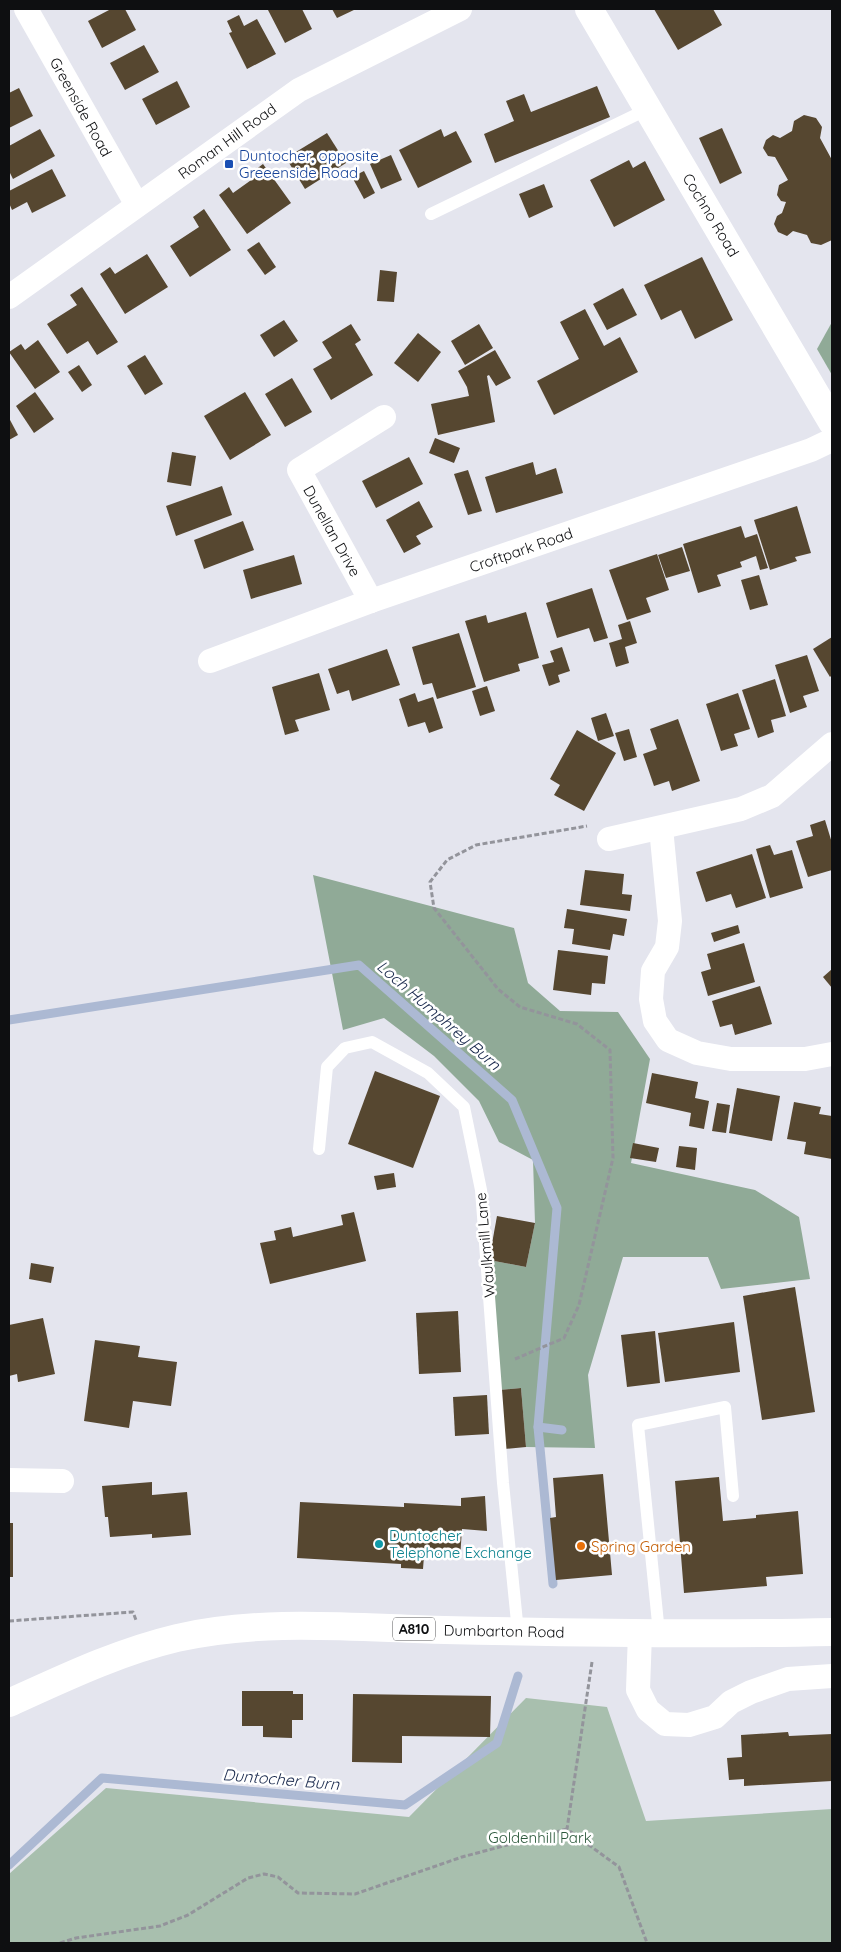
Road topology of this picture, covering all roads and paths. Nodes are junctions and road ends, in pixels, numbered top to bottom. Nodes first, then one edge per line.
1 (26, 9) edge
2 (460, 9) edge
3 (589, 9) edge
4 (648, 109) junction
5 (137, 205) junction
6 (431, 214) dead end
7 (9, 297) edge
8 (384, 417) dead end
9 (832, 422) edge
10 (832, 440) edge
11 (371, 601) junction
12 (210, 661) dead end
13 (832, 744) edge
14 (661, 828) junction
15 (609, 839) joint
16 (832, 1054) edge
17 (319, 1148) dead end
18 (494, 1358) junction
19 (9, 1475) edge
20 (62, 1481) dead end
21 (733, 1496) dead end
22 (9, 1621) edge
23 (128, 1624) dead end
24 (518, 1632) junction
25 (832, 1632) edge
26 (596, 1633) junction
27 (649, 1633) junction
28 (832, 1676) edge
29 (9, 1703) edge
30 (567, 1829) junction
31 (60, 1943) edge
32 (647, 1943) edge

1 - 5 street, Greenside Road
2 - 5 street, Roman Hill Road
3 - 4 main road, Cochno Road
4 - 6 lane
4 - 9 main road, Cochno Road
5 - 7 street, Roman Hill Road
8 - 11 street, Dunellan Drive
10 - 11 street, Croftpark Road
11 - 12 street, Croftpark Road
13 - 14 street
14 - 15 street
14 - 16 street
15 - 18 path
17 - 18 lane, Waulkmill Lane
18 - 24 lane, Waulkmill Lane
19 - 20 street
21 - 27 lane
22 - 23 path
24 - 26 main road, Dumbarton Road / A810
24 - 29 main road, Dumbarton Road / A810
25 - 27 main road, Dumbarton Road / A810
26 - 27 main road, Dumbarton Road / A810
26 - 30 path
27 - 28 street
30 - 31 path
30 - 32 path

